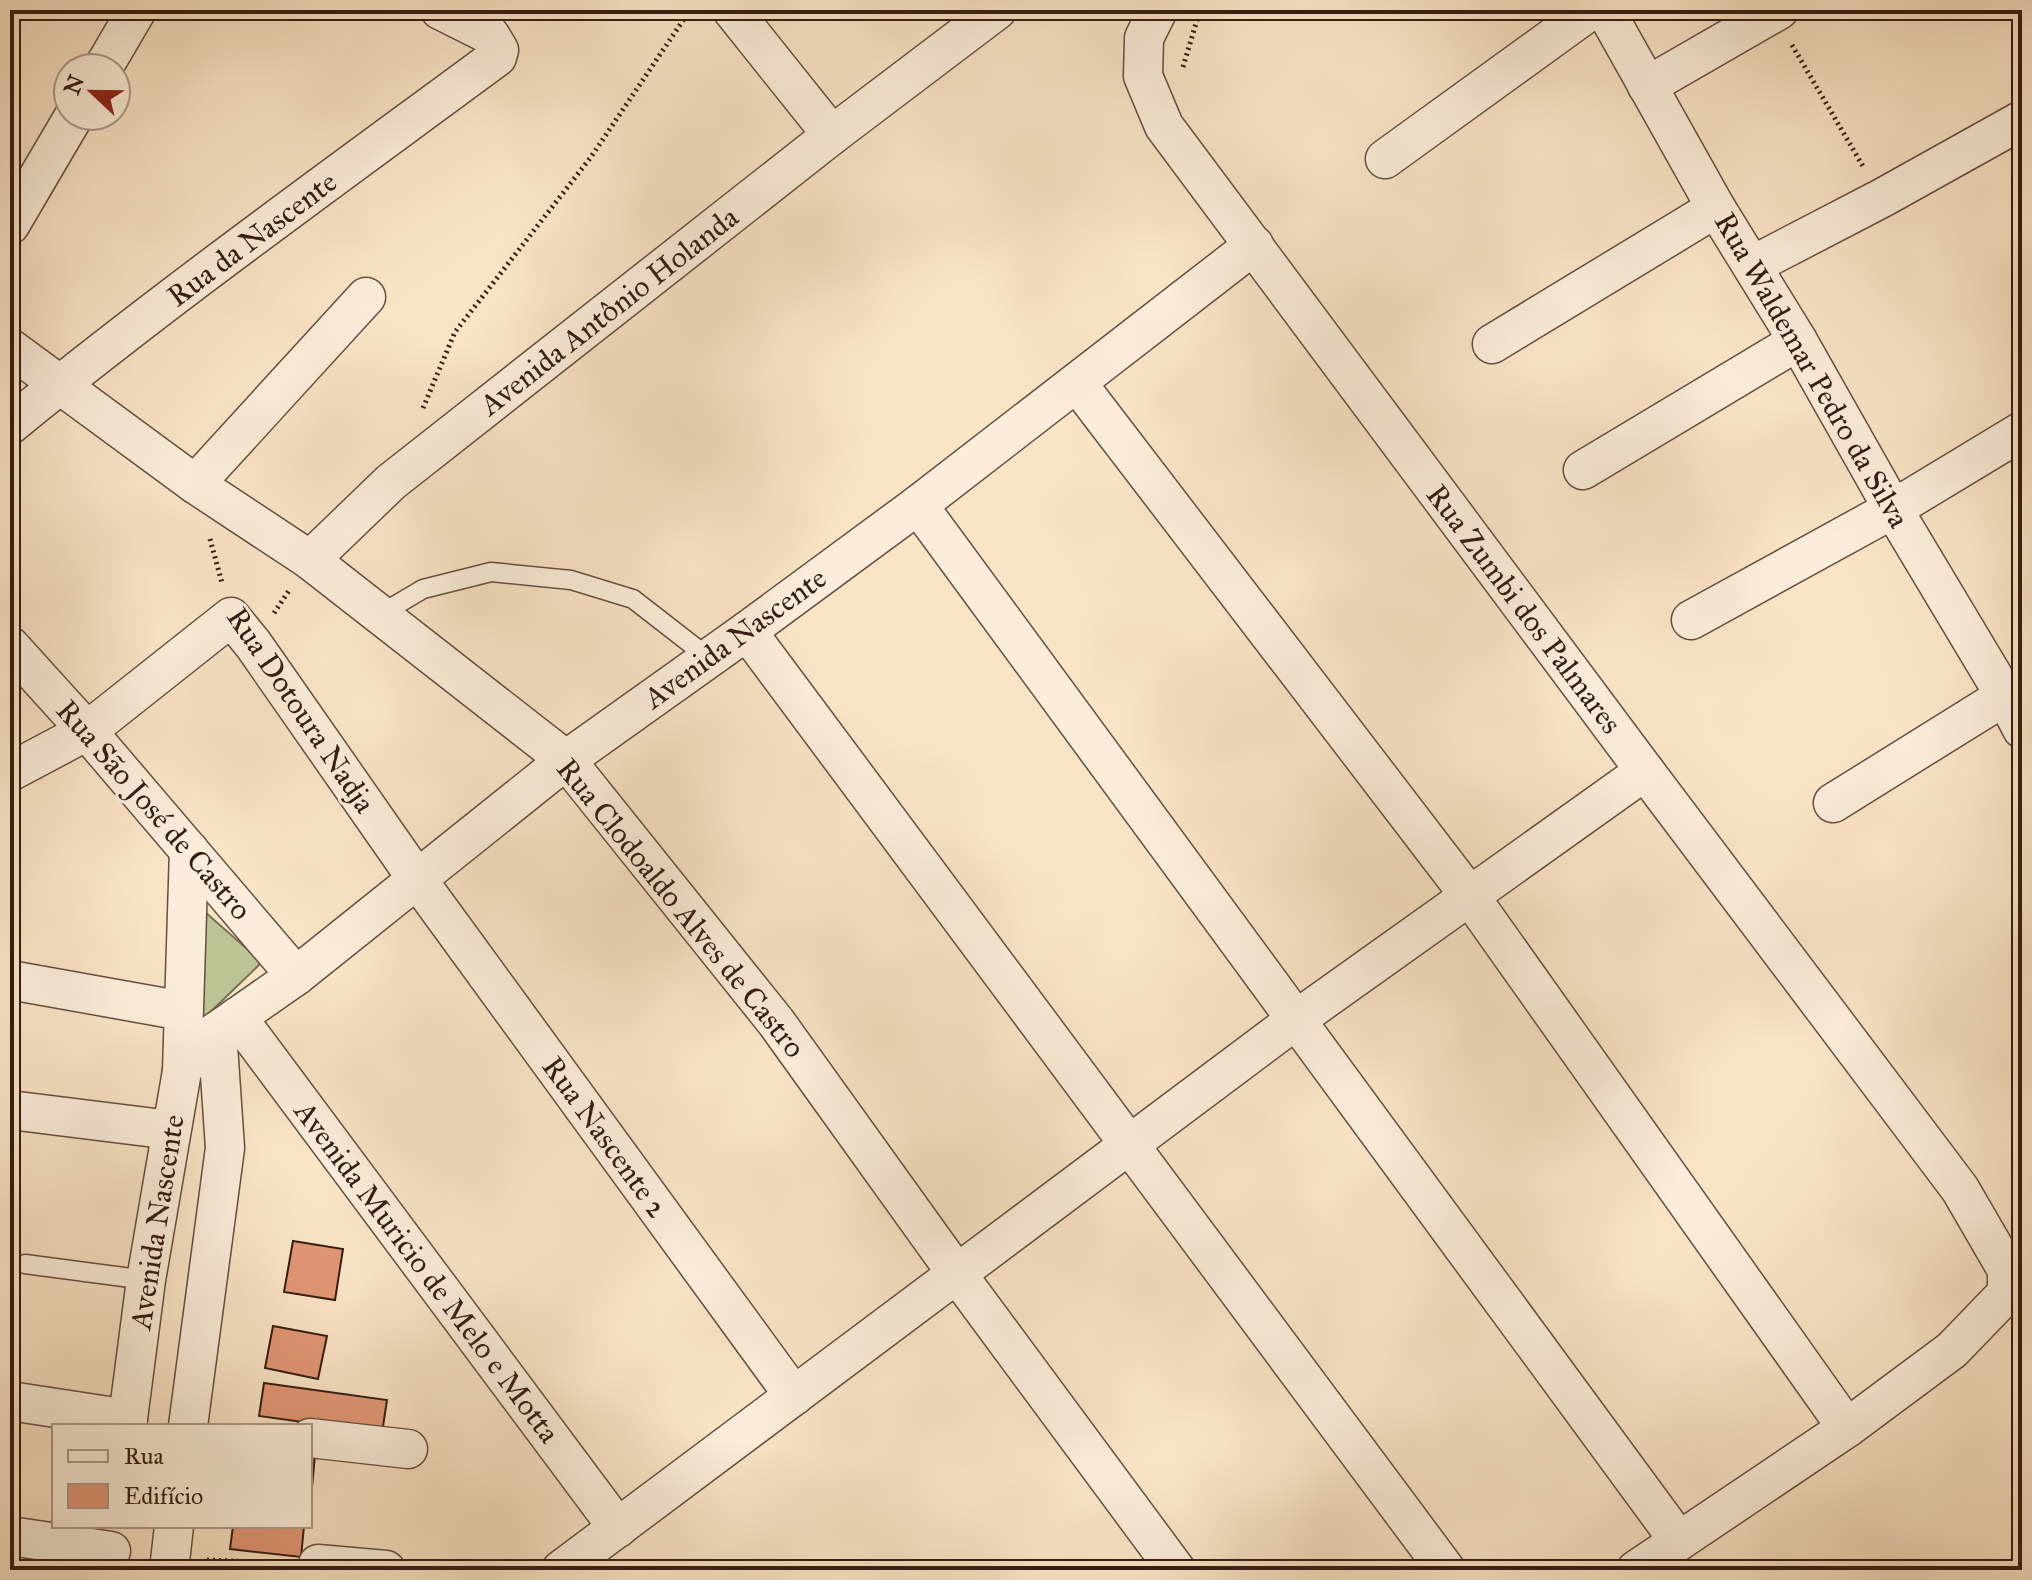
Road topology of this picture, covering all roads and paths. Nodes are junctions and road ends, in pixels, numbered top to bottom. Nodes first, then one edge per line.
1 (137, 10) edge
2 (440, 10) edge
3 (690, 10) edge
4 (732, 10) edge
5 (997, 10) edge
6 (1158, 10) edge
7 (1591, 10) edge
8 (1605, 10) edge
9 (1776, 12) edge
10 (112, 52) edge
11 (1647, 86) junction
12 (2022, 120) edge
13 (65, 132) edge
14 (832, 135) junction
15 (1385, 159) dead end
16 (1882, 198) junction
17 (1716, 208) junction
18 (10, 225) edge
19 (1254, 245) junction
20 (1753, 265) junction
21 (366, 297) dead end
22 (1798, 341) junction
23 (1492, 344) dead end
24 (10, 348) edge
25 (1077, 383) junction
26 (59, 385) junction
27 (420, 414) dead end
28 (10, 425) edge
29 (2022, 431) edge
30 (1583, 470) dead end
31 (195, 484) junction
32 (918, 505) junction
33 (1893, 509) junction
34 (310, 560) junction
35 (379, 615) junction
36 (1691, 620) dead end
37 (242, 630) junction
38 (747, 631) junction
39 (10, 646) edge
40 (709, 658) junction
41 (2014, 712) edge
42 (87, 731) junction
43 (566, 760) junction
44 (1645, 771) junction
45 (10, 772) edge
46 (1833, 803) dead end
47 (189, 850) junction
48 (417, 879) junction
49 (1469, 895) junction
50 (296, 976) junction
51 (10, 980) edge
52 (183, 1011) junction
53 (1297, 1019) junction
54 (227, 1024) junction
55 (182, 1071) junction
56 (10, 1110) edge
57 (171, 1130) junction
58 (1129, 1145) junction
59 (25, 1264) dead end
60 (957, 1274) junction
61 (146, 1280) junction
62 (794, 1396) junction
63 (10, 1401) edge
64 (127, 1423) edge
65 (190, 1424) edge
66 (1847, 1428) junction
67 (312, 1438) edge
68 (408, 1449) dead end
69 (618, 1528) junction
70 (10, 1536) edge
71 (1679, 1541) junction
72 (111, 1549) edge
73 (171, 1552) edge
74 (318, 1564) joint
75 (386, 1570) edge
76 (561, 1570) edge
77 (1176, 1570) edge
78 (1446, 1570) edge
79 (1636, 1570) edge

1 - 10 street
2 - 26 street, Rua da Nascente
3 - 27 path
4 - 14 street
5 - 14 street, Avenida Antônio Holanda
6 - 19 street, Rua Zumbi dos Palmares
7 - 15 street
8 - 11 street, Rua Waldemar Pedro da Silva
9 - 11 street
9 - 16 path
11 - 17 street, Rua Waldemar Pedro da Silva
12 - 16 street
13 - 18 street
14 - 34 street, Avenida Antônio Holanda
16 - 20 street
17 - 20 street, Rua Waldemar Pedro da Silva
17 - 23 street
19 - 25 street, Avenida Nascente
19 - 44 street, Rua Zumbi dos Palmares
20 - 22 street, Rua Waldemar Pedro da Silva
21 - 31 street
22 - 30 street
22 - 33 street, Rua Waldemar Pedro da Silva
24 - 26 street, Rua Clodoaldo Alves de Castro
25 - 32 street, Avenida Nascente
25 - 49 street
26 - 28 street, Rua da Nascente
26 - 31 street, Rua Clodoaldo Alves de Castro
29 - 33 street
31 - 34 street, Rua Clodoaldo Alves de Castro
31 - 37 path, Rua Dotoura Nadja
32 - 38 street, Avenida Nascente
32 - 53 street
33 - 36 street
33 - 41 street, Rua Waldemar Pedro da Silva
34 - 35 street, Rua Clodoaldo Alves de Castro
34 - 37 path
35 - 40 lane
35 - 43 street, Rua Clodoaldo Alves de Castro
37 - 42 street
37 - 48 street, Rua Dotoura Nadja
38 - 40 street, Avenida Nascente
38 - 58 street
39 - 42 street, Rua São José de Castro
40 - 43 street, Avenida Nascente
41 - 46 street
42 - 45 street
42 - 47 street, Rua São José de Castro
43 - 48 street, Avenida Nascente
43 - 60 street, Rua Clodoaldo Alves de Castro
44 - 49 street
44 - 66 street, Rua Zumbi dos Palmares
47 - 50 street, Rua São José de Castro
47 - 52 street
48 - 50 street, Avenida Nascente
48 - 62 street, Rua Nascente 2
49 - 53 street
49 - 66 street
50 - 54 street, Avenida Nascente
51 - 52 street
52 - 55 street
53 - 58 street
53 - 71 street
54 - 55 street, Avenida Nascente
54 - 65 street, Avenida Nascente
54 - 69 street, Avenida Muricio de Melo e Motta
55 - 57 street, Avenida Nascente
56 - 57 street
57 - 61 street, Avenida Nascente
58 - 60 street
58 - 78 street
59 - 61 lane
60 - 62 street
60 - 77 street, Rua Clodoaldo Alves de Castro
61 - 64 street, Avenida Nascente
62 - 69 street
63 - 64 street
66 - 71 street, Rua Zumbi dos Palmares
67 - 68 street
69 - 76 street
70 - 72 street
71 - 79 street, Rua Zumbi dos Palmares
73 - 74 path
74 - 75 street

